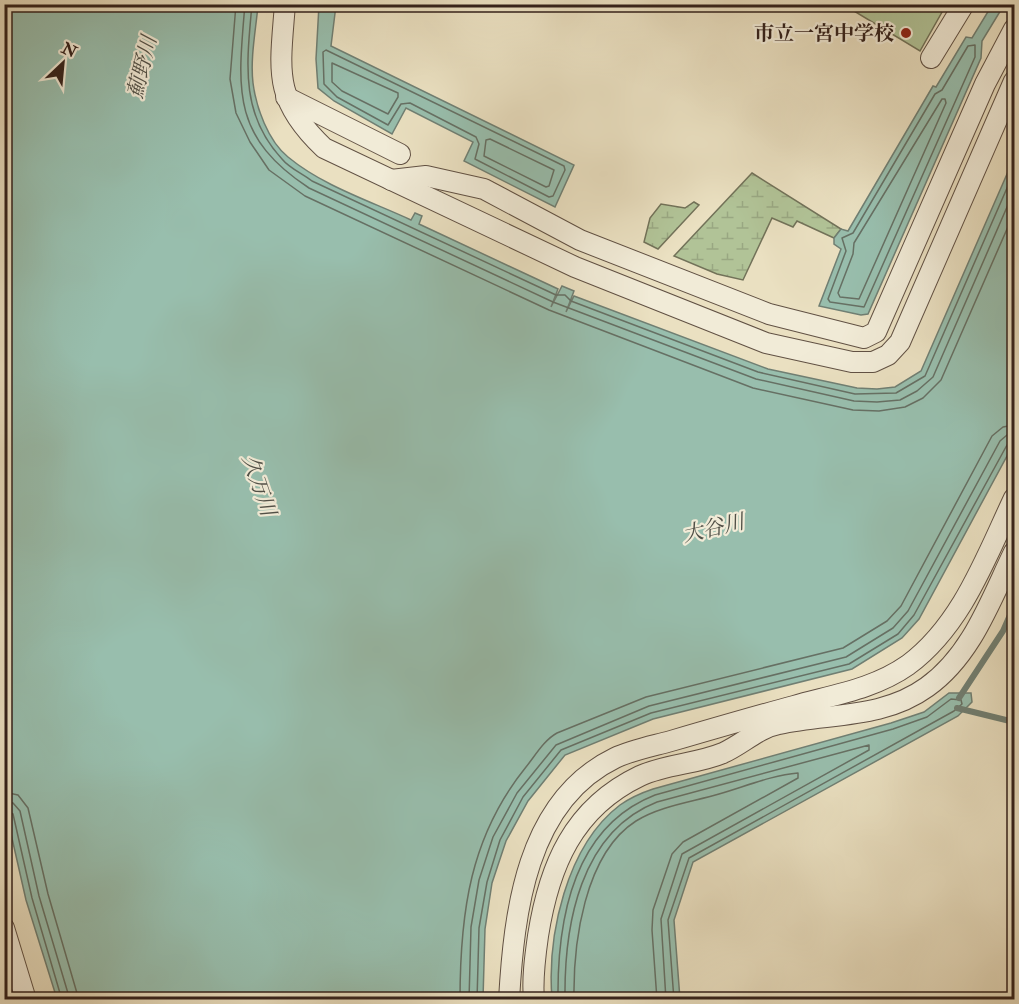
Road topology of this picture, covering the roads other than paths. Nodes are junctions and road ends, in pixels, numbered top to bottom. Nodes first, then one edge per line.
1 (285, 4) edge
2 (964, 4) edge
3 (1014, 29) edge
4 (931, 58) dead end
5 (1014, 81) edge
6 (286, 97) junction
7 (400, 154) dead end
8 (391, 180) junction
9 (1014, 498) edge
10 (1014, 552) edge
11 (4, 928) edge
12 (26, 999) edge
13 (509, 999) edge
14 (534, 999) edge

1 - 6 street
2 - 4 street
3 - 8 street
5 - 8 street
6 - 7 street
6 - 8 street
9 - 13 street
10 - 14 street
11 - 12 street

